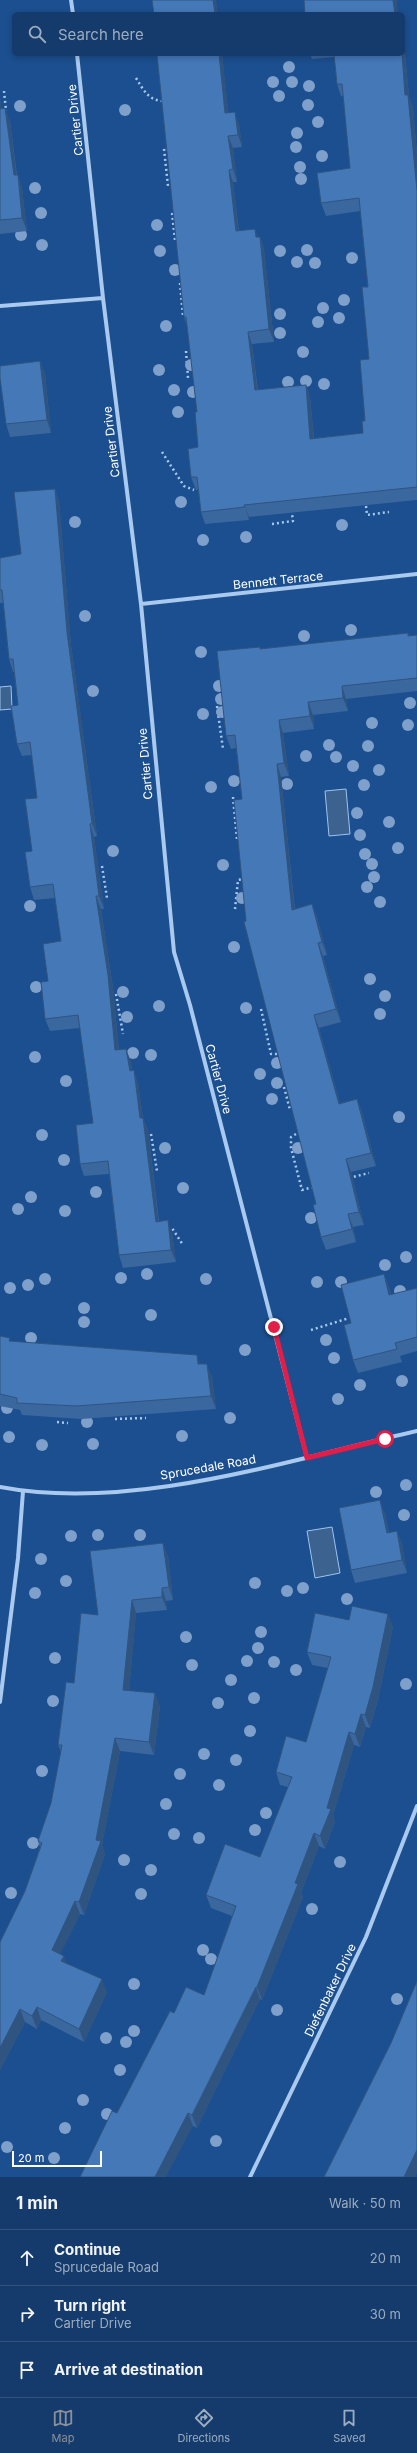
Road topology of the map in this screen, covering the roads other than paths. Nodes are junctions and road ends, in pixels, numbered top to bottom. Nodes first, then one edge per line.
1 (71, 0) edge
2 (73, 12) edge
3 (77, 56) edge
4 (103, 298) junction
5 (0, 306) edge
6 (417, 574) edge
7 (141, 604) junction
8 (417, 1431) edge
9 (307, 1458) junction
10 (0, 1487) edge
11 (23, 1491) junction
12 (0, 1702) edge
13 (417, 1806) edge
14 (250, 2177) edge

1 - 2 street
3 - 4 street, Cartier Drive
4 - 5 street
4 - 7 street, Cartier Drive
6 - 7 street, Bennett Terrace
7 - 9 street, Cartier Drive
8 - 9 street, Sprucedale Road
9 - 11 street, Sprucedale Road
10 - 11 street, Sprucedale Road
11 - 12 street
13 - 14 street, Diefenbaker Drive

